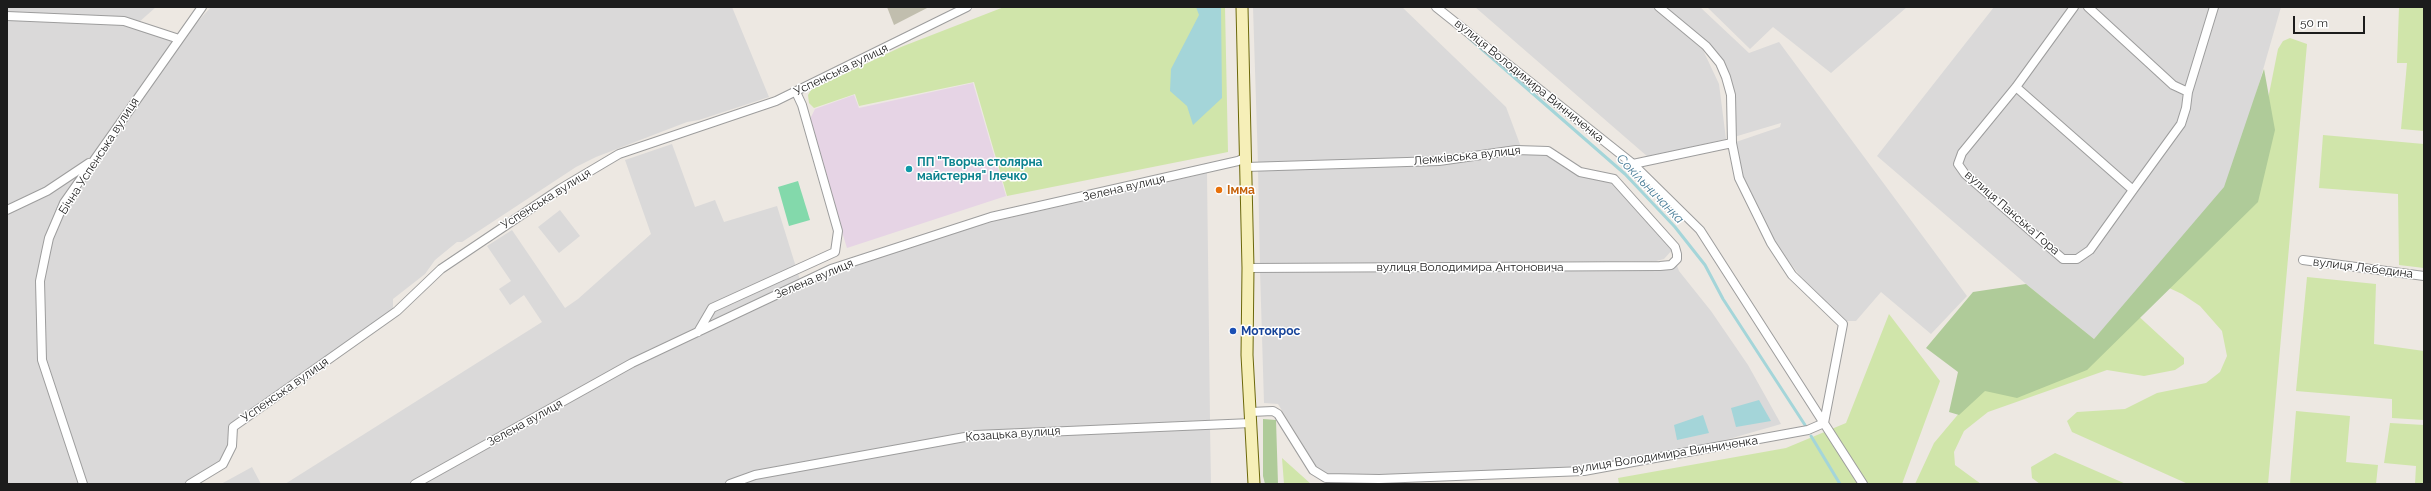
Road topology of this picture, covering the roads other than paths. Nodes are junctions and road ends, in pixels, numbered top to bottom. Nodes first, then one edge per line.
1 (202, 7) edge
2 (967, 7) edge
3 (1242, 7) edge
4 (1436, 7) edge
5 (1659, 7) edge
6 (2074, 7) edge
7 (2088, 7) edge
8 (2214, 7) edge
9 (7, 16) edge
10 (179, 38) junction
11 (2016, 86) junction
12 (796, 92) junction
13 (2188, 92) junction
14 (1732, 143) junction
15 (93, 160) junction
16 (1246, 162) junction
17 (1633, 164) junction
18 (2133, 190) junction
19 (7, 210) edge
20 (1675, 247) joint
21 (835, 252) junction
22 (2303, 260) dead end
23 (838, 266) junction
24 (1248, 268) junction
25 (2424, 276) edge
26 (698, 332) junction
27 (1251, 417) junction
28 (1824, 423) junction
29 (83, 484) edge
30 (190, 484) edge
31 (415, 484) edge
32 (730, 484) edge
33 (1254, 484) edge
34 (1863, 484) edge

1 - 10 street, Бічна Успенська вулиця
2 - 12 street, Успенська вулиця
3 - 16 main road
4 - 17 street, вулиця Володимира Винниченка
5 - 14 street
6 - 11 street
7 - 13 street
8 - 13 street, вулиця Панська Гора
9 - 10 street
10 - 15 street, Бічна Успенська вулиця
11 - 18 street
11 - 18 street, вулиця Панська Гора
12 - 21 street
12 - 30 street, Успенська вулиця
13 - 18 street, вулиця Панська Гора
14 - 17 street
14 - 28 street
15 - 19 street
15 - 29 street, Бічна Успенська вулиця
16 - 20 street, Лемківська вулиця
16 - 23 street, Зелена вулиця
16 - 24 main road
17 - 28 street, вулиця Володимира Винниченка
20 - 24 street, вулиця Володимира Антоновича
21 - 23 street
21 - 26 street
22 - 25 street, вулиця Лебедина
23 - 26 street, Зелена вулиця
24 - 27 main road
26 - 31 street, Зелена вулиця
27 - 28 street, вулиця Володимира Винниченка
27 - 32 street, Козацька вулиця
27 - 33 main road
28 - 34 street, вулиця Володимира Винниченка

